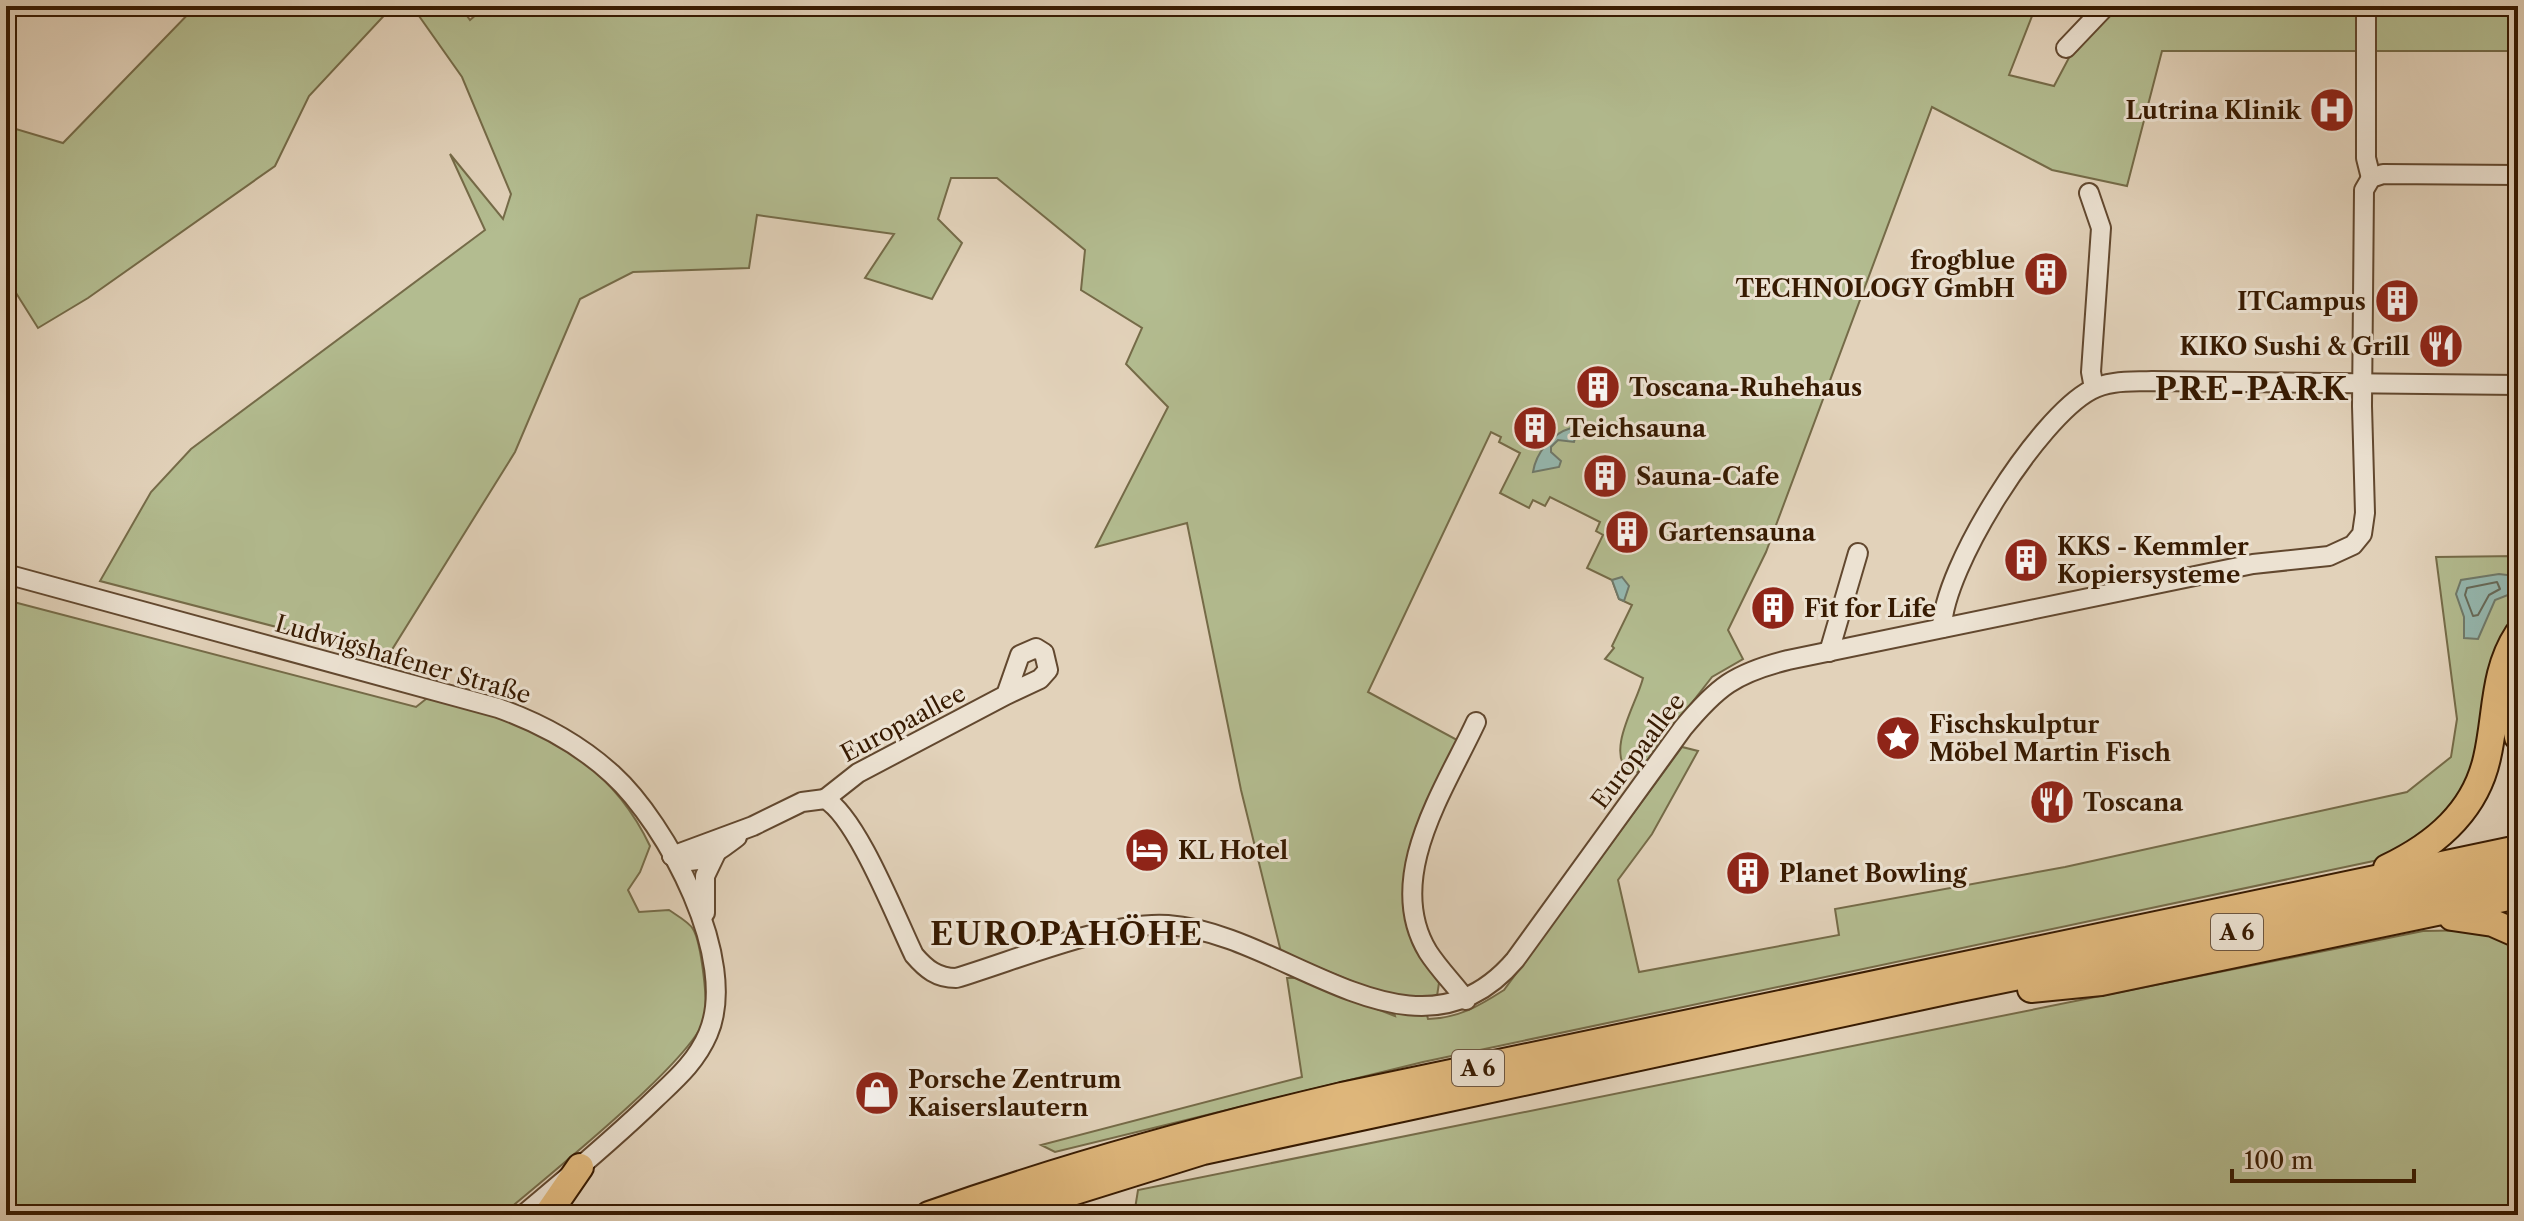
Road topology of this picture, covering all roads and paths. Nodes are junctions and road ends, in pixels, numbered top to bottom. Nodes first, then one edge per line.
1 (2106, 6) edge
2 (2366, 16) dead end
3 (2066, 48) dead end
4 (2518, 175) edge
5 (2371, 178) junction
6 (2089, 193) dead end
7 (2363, 385) junction
8 (2518, 385) edge
9 (2094, 388) junction
10 (1858, 553) dead end
11 (6, 574) edge
12 (1942, 628) junction
13 (2518, 634) edge
14 (1829, 652) junction
15 (2518, 657) edge
16 (1006, 695) dead end
17 (1476, 722) dead end
18 (2518, 737) edge
19 (825, 799) junction
20 (753, 826) junction
21 (2518, 849) edge
22 (717, 851) junction
23 (672, 856) junction
24 (2518, 874) edge
25 (2345, 886) junction
26 (2518, 895) edge
27 (2416, 916) junction
28 (707, 932) junction
29 (2518, 934) edge
30 (1955, 989) junction
31 (1466, 1000) junction
32 (580, 1167) junction
33 (523, 1215) edge
34 (547, 1215) edge
35 (929, 1215) edge
36 (998, 1215) edge

1 - 3 street
2 - 5 street
4 - 5 street
5 - 7 street, Europaallee
6 - 9 street
7 - 8 street
7 - 9 street
7 - 12 street, Europaallee
9 - 12 street
10 - 14 street
11 - 23 street, Ludwigshafener Straße
12 - 14 street, Europaallee
13 - 25 highway, A 6
14 - 31 street, Europaallee
15 - 18 highway
16 - 19 street, Europaallee
17 - 31 street
19 - 20 street, Europaallee
19 - 31 street, Europaallee
20 - 22 street, Europaallee
20 - 23 street, Europaallee
21 - 25 highway, A 6
22 - 23 street, Europaallee
22 - 28 street
23 - 28 street, Ludwigshafener Straße
24 - 30 highway, A 6
25 - 35 highway, A 6
26 - 27 highway
27 - 29 highway
27 - 30 highway
28 - 32 street, Ludwigshafener Straße
30 - 36 highway, A 6
32 - 33 street, Ludwigshafener Straße
32 - 34 highway

